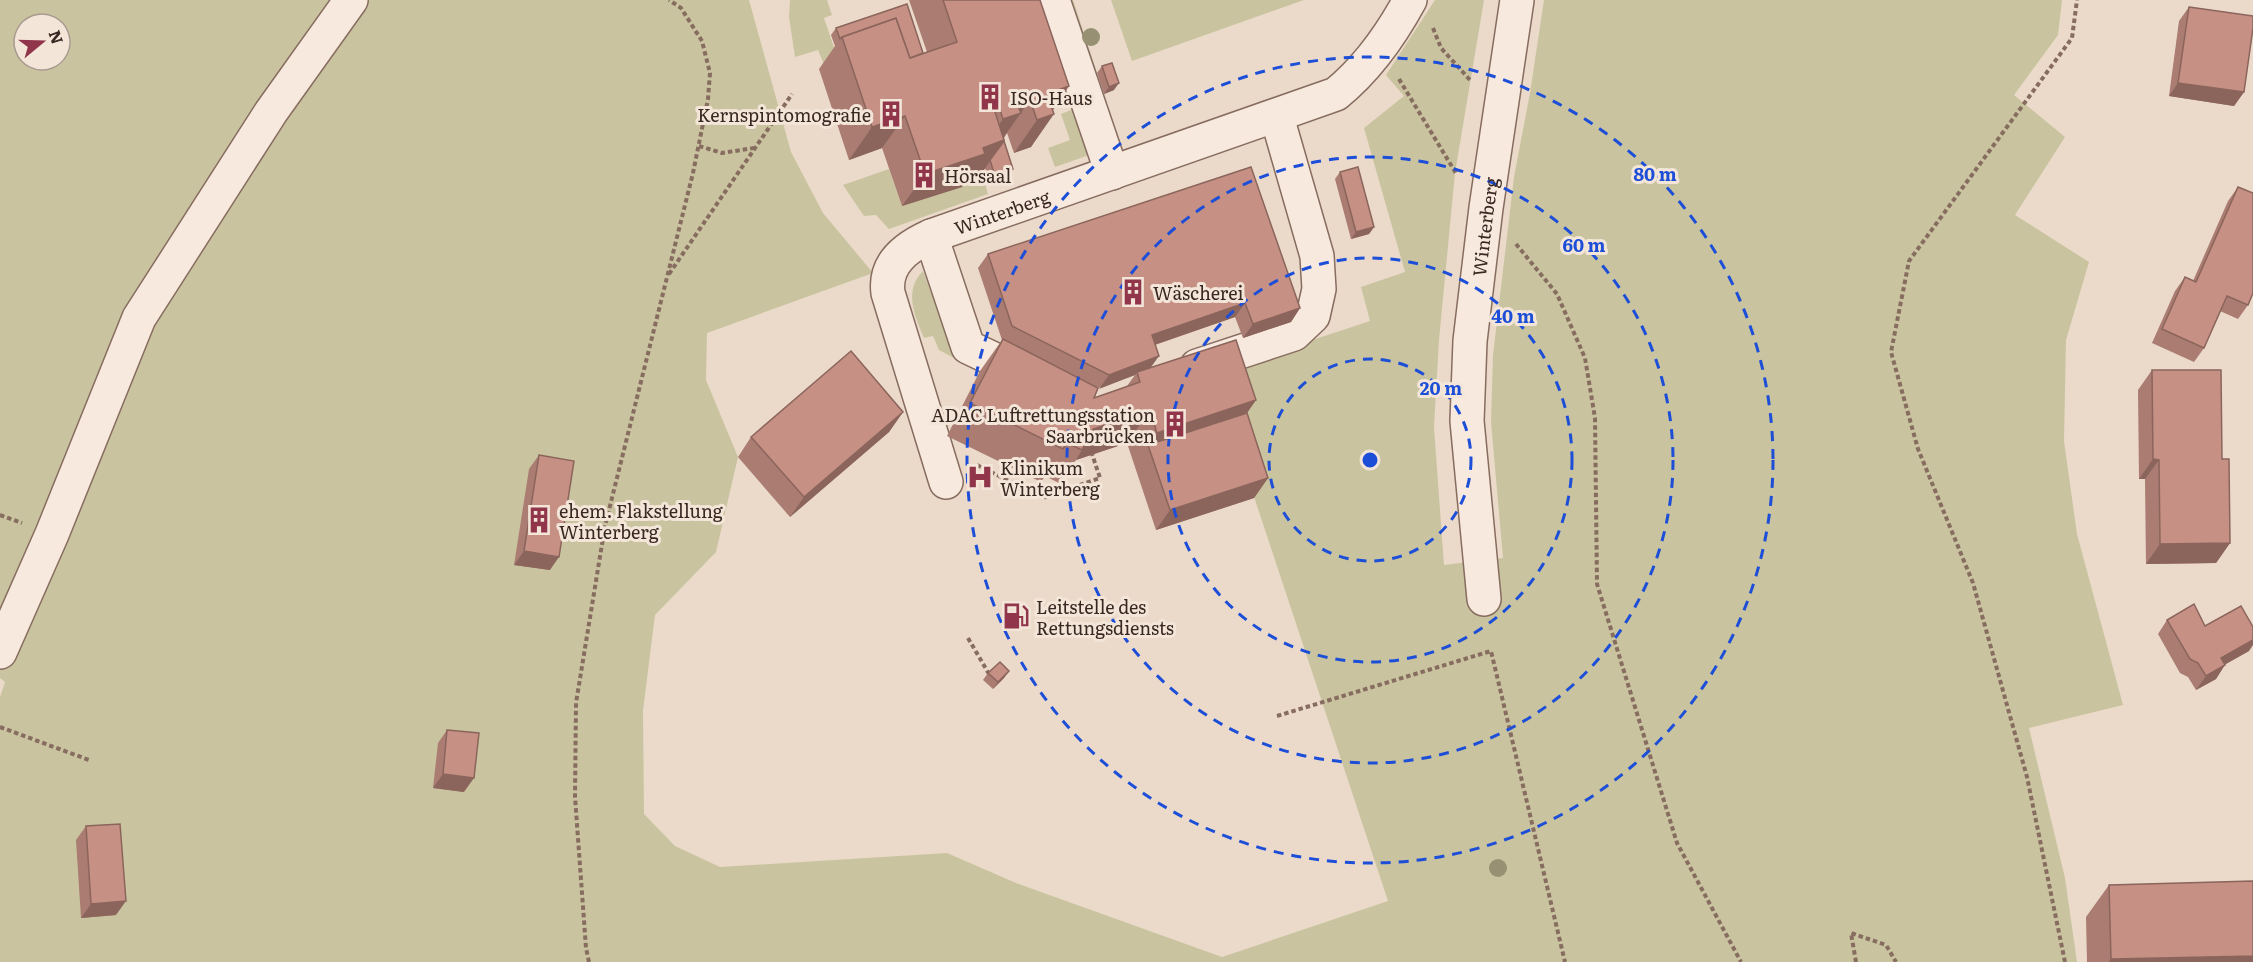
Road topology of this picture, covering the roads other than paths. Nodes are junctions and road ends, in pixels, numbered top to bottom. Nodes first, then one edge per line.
1 (351, 0) edge
2 (1053, 0) edge
3 (1517, 0) edge
4 (1420, 11) edge
5 (1277, 117) junction
6 (1113, 172) junction
7 (931, 236) junction
8 (1174, 374) edge
9 (1054, 387) edge
10 (946, 482) dead end
11 (1484, 599) dead end
12 (0, 651) edge

1 - 12 lane
2 - 6 lane
3 - 11 lane, Winterberg
4 - 5 lane, Winterberg
5 - 6 lane, Winterberg
5 - 8 lane
6 - 7 lane, Winterberg
7 - 9 lane
7 - 10 lane, Winterberg

